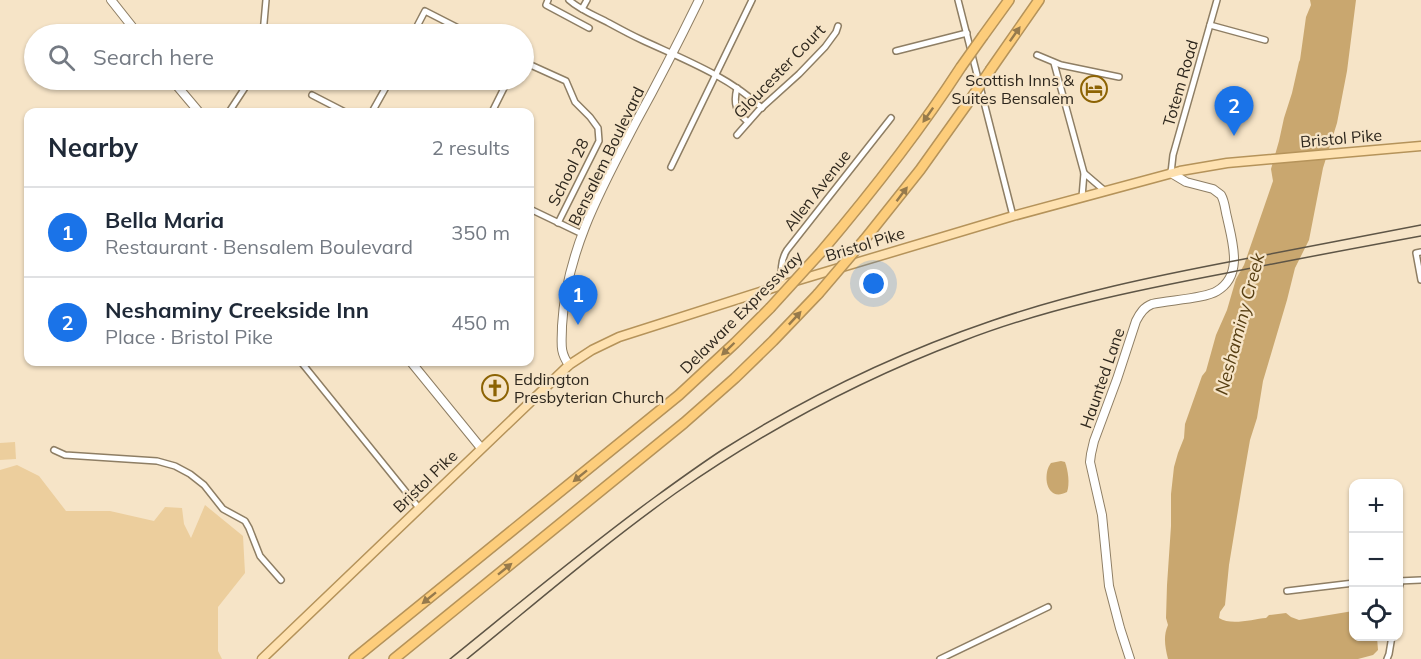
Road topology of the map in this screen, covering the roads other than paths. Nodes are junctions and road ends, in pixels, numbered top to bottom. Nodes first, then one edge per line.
1 (111, 0) edge
2 (266, 0) edge
3 (548, 0) edge
4 (569, 0) edge
5 (587, 0) edge
6 (699, 0) edge
7 (752, 0) edge
8 (958, 0) edge
9 (1008, 0) edge
10 (1039, 0) edge
11 (1217, 0) edge
12 (582, 9) junction
13 (130, 24) edge
14 (264, 24) edge
15 (418, 24) edge
16 (450, 24) edge
17 (1210, 25) junction
18 (838, 26) dead end
19 (589, 28) dead end
20 (967, 33) junction
21 (1265, 40) dead end
22 (896, 51) dead end
23 (672, 53) junction
24 (1037, 55) dead end
25 (1054, 63) junction
26 (534, 67) edge
27 (715, 75) junction
28 (1119, 77) dead end
29 (737, 88) junction
30 (180, 90) edge
31 (243, 90) edge
32 (384, 90) edge
33 (503, 90) edge
34 (312, 95) dead end
35 (196, 108) edge
36 (232, 108) edge
37 (337, 108) edge
38 (374, 108) edge
39 (494, 108) edge
40 (762, 108) junction
41 (891, 118) dead end
42 (748, 122) junction
43 (737, 135) dead end
44 (1421, 146) edge
45 (670, 167) dead end
46 (1190, 169) junction
47 (1084, 173) junction
48 (1171, 173) junction
49 (1198, 185) junction
50 (1105, 191) junction
51 (1082, 197) junction
52 (534, 211) edge
53 (1013, 216) junction
54 (558, 223) junction
55 (582, 234) junction
56 (1418, 253) edge
57 (1421, 280) edge
58 (782, 285) junction
59 (569, 365) junction
60 (304, 366) edge
61 (414, 366) edge
62 (481, 448) junction
63 (54, 450) dead end
64 (419, 508) junction
65 (282, 580) dead end
66 (1421, 580) edge
67 (1403, 581) edge
68 (1349, 583) edge
69 (1287, 591) dead end
70 (1048, 608) dead end
71 (1391, 641) edge
72 (262, 659) edge
73 (354, 659) edge
74 (394, 659) edge
75 (940, 659) edge
76 (1130, 659) edge
77 (1387, 659) edge

1 - 13 street
2 - 14 street
3 - 19 street
4 - 12 street
5 - 12 street
6 - 23 street, Bensalem Boulevard
7 - 27 street
8 - 20 street
9 -> 73 highway, Delaware Expressway, bridge
74 -> 10 highway, bridge
11 - 17 street, Totem Road
12 - 23 street
15 - 16 street
17 - 21 street
17 - 48 street, Totem Road
18 - 40 street, Gloucester Court
20 - 22 street
20 - 53 street
23 - 27 street
23 - 55 street, Bensalem Boulevard
24 - 25 street
25 - 28 street
25 - 47 street
26 - 54 street, School 28
27 - 29 street
27 - 45 street
29 - 40 street
29 - 42 street
30 - 35 street
31 - 36 street
32 - 38 street
33 - 39 street
34 - 37 street
40 - 42 street, Gloucester Court
41 - 58 street, Allen Avenue
42 - 43 street, Gloucester Court
44 - 46 main road, Bristol Pike
46 - 48 main road, Bristol Pike
46 - 49 street
47 - 50 street
47 - 51 street
48 - 49 street, Haunted Lane
48 - 50 main road, Bristol Pike
49 - 76 street, Haunted Lane
50 - 51 main road, Bristol Pike
51 - 53 main road, Bristol Pike
52 - 54 street
53 - 58 main road, Bristol Pike
54 - 55 street
55 - 59 street, Bensalem Boulevard
56 - 57 street
58 - 59 main road, Bristol Pike
59 - 62 main road, Bristol Pike
60 - 64 street
61 - 62 street
62 - 64 main road, Bristol Pike
63 - 65 street
64 - 72 main road, Bristol Pike
66 - 67 street
68 - 69 street
70 - 75 street
71 - 77 street

